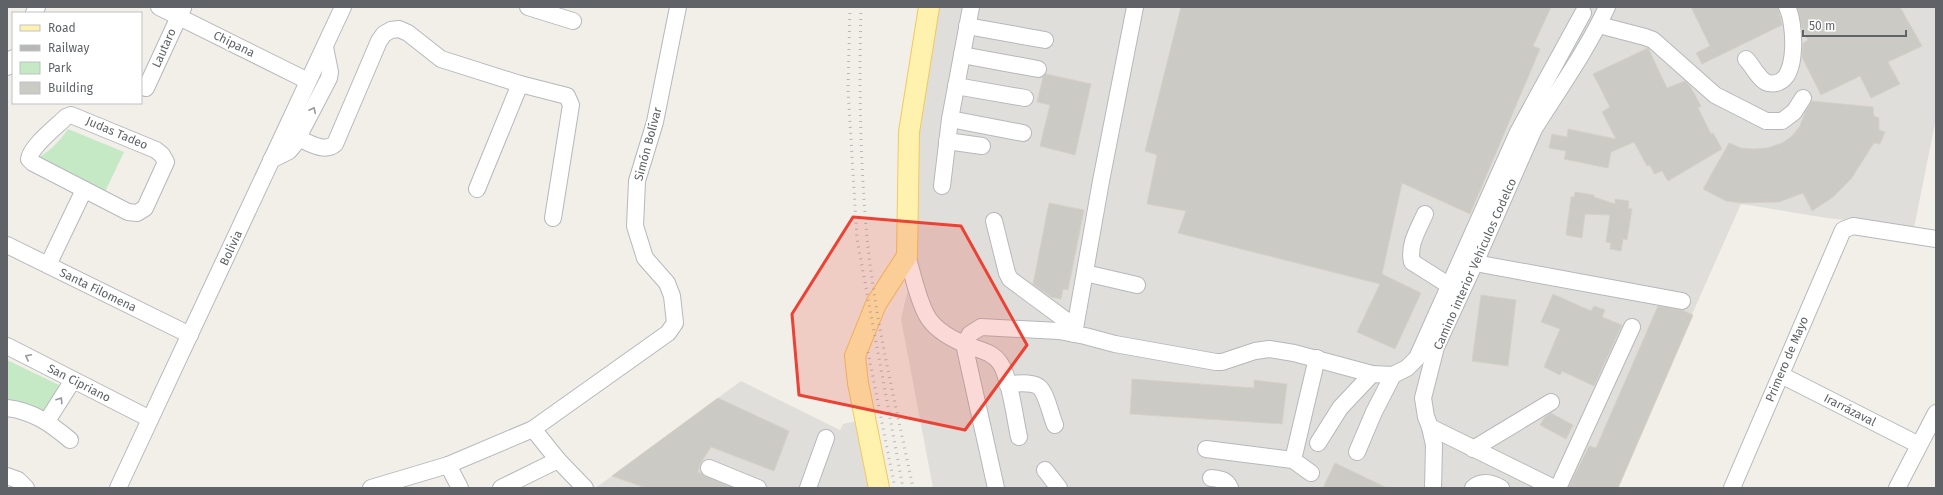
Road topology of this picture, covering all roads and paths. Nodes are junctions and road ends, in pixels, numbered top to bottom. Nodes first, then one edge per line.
1 (159, 7) edge
2 (343, 7) edge
3 (528, 7) edge
4 (678, 7) edge
5 (929, 7) edge
6 (971, 7) edge
7 (1135, 7) edge
8 (1607, 7) edge
9 (1788, 7) edge
10 (181, 12) edge
11 (1583, 13) dead end
12 (567, 16) edge
13 (1599, 25) junction
14 (967, 26) junction
15 (1046, 40) dead end
16 (324, 47) junction
17 (962, 55) junction
18 (1746, 59) dead end
19 (1038, 69) dead end
20 (308, 81) junction
21 (520, 84) junction
22 (956, 86) junction
23 (146, 88) dead end
24 (1025, 98) dead end
25 (1803, 98) dead end
26 (950, 119) junction
27 (1023, 133) dead end
28 (299, 139) junction
29 (947, 141) junction
30 (982, 146) dead end
31 (271, 160) junction
32 (942, 186) dead end
33 (476, 189) dead end
34 (84, 190) junction
35 (1425, 214) dead end
36 (552, 218) dead end
37 (994, 221) dead end
38 (1936, 239) edge
39 (7, 245) edge
40 (907, 256) junction
41 (1475, 263) junction
42 (48, 265) junction
43 (1085, 273) junction
44 (1137, 285) dead end
45 (1450, 286) junction
46 (1682, 301) dead end
47 (1632, 327) dead end
48 (1074, 330) junction
49 (190, 335) junction
50 (964, 344) junction
51 (7, 346) edge
52 (1317, 358) junction
53 (1372, 374) junction
54 (1393, 375) junction
55 (1781, 375) junction
56 (73, 380) junction
57 (1007, 384) junction
58 (1552, 402) dead end
59 (7, 408) edge
60 (1936, 413) edge
61 (150, 419) junction
62 (47, 421) junction
63 (1055, 425) dead end
64 (538, 426) junction
65 (1430, 427) junction
66 (1019, 437) dead end
67 (826, 438) dead end
68 (70, 440) dead end
69 (1318, 443) dead end
70 (1919, 445) junction
71 (1206, 449) dead end
72 (1473, 449) junction
73 (1357, 452) dead end
74 (558, 460) junction
75 (1293, 460) junction
76 (448, 465) junction
77 (709, 468) dead end
78 (1045, 470) dead end
79 (1311, 474) dead end
80 (7, 476) edge
81 (1210, 478) dead end
82 (26, 488) edge
83 (118, 488) edge
84 (371, 488) edge
85 (460, 488) edge
86 (501, 488) edge
87 (585, 488) edge
88 (758, 488) edge
89 (808, 488) edge
90 (879, 488) edge
91 (996, 488) edge
92 (1059, 488) edge
93 (1230, 488) edge
94 (1433, 488) edge
95 (1473, 488) edge
96 (1501, 488) edge
97 (1554, 488) edge
98 (1558, 488) edge
99 (1732, 488) edge
100 (1896, 488) edge

1 - 10 street, Chipana
2 - 16 street, Bolivia
3 - 12 street
4 - 64 street, Simón Bolívar
5 - 40 main road
6 - 14 street
7 - 43 street
8 - 13 street, Camino interior Vehículos Codelco
9 - 18 street
10 - 20 street, Chipana
10 - 23 street, Lautaro
11 - 45 street
13 - 25 street
13 - 41 street, Camino interior Vehículos Codelco
14 - 15 street
14 - 17 street
16 - 20 street, Bolivia
28 -> 16 street
17 - 19 street
17 - 22 street
20 - 31 street, Bolivia
21 - 28 street
21 - 33 street
21 - 36 street
22 - 24 street
22 - 26 street
26 - 27 street
26 - 29 street
28 - 31 street
29 - 30 street
29 - 32 street
31 - 49 street, Bolivia
34 - 34 street, Judas Tadeo
34 - 42 street
35 - 45 street
37 - 48 street
38 - 55 street, Primero de Mayo
39 - 42 street, Santa Filomena
40 - 50 street
40 - 90 main road
41 - 46 street
41 - 65 street, Camino interior Vehículos Codelco
42 - 49 street, Santa Filomena
43 - 44 street
43 - 48 street
45 - 54 street
47 - 98 street
48 - 50 street
48 - 52 street
49 - 61 street, Bolivia
50 - 57 street
50 - 91 street
56 -> 51 street, San Cipriano
52 - 53 street
52 - 75 street
53 - 54 street
53 - 69 street
54 - 73 street
55 - 70 street, Irarrázaval
55 - 99 street, Primero de Mayo
56 - 61 street, San Cipriano
62 -> 56 street
57 - 63 street
57 - 66 street
58 - 72 street
59 - 62 street
60 - 70 street
61 - 83 street, Bolivia
62 - 68 street
64 - 74 street
64 - 76 street, Simón Bolívar
65 - 72 street
65 - 94 street, Camino interior Vehículos Codelco
67 - 89 street
70 - 100 street
71 - 75 street
72 - 97 street
74 - 86 street
74 - 87 street
75 - 79 street
76 - 84 street, Simón Bolívar
76 - 85 street
77 - 88 street
78 - 92 street
80 - 82 street
81 - 93 street
95 - 96 street

